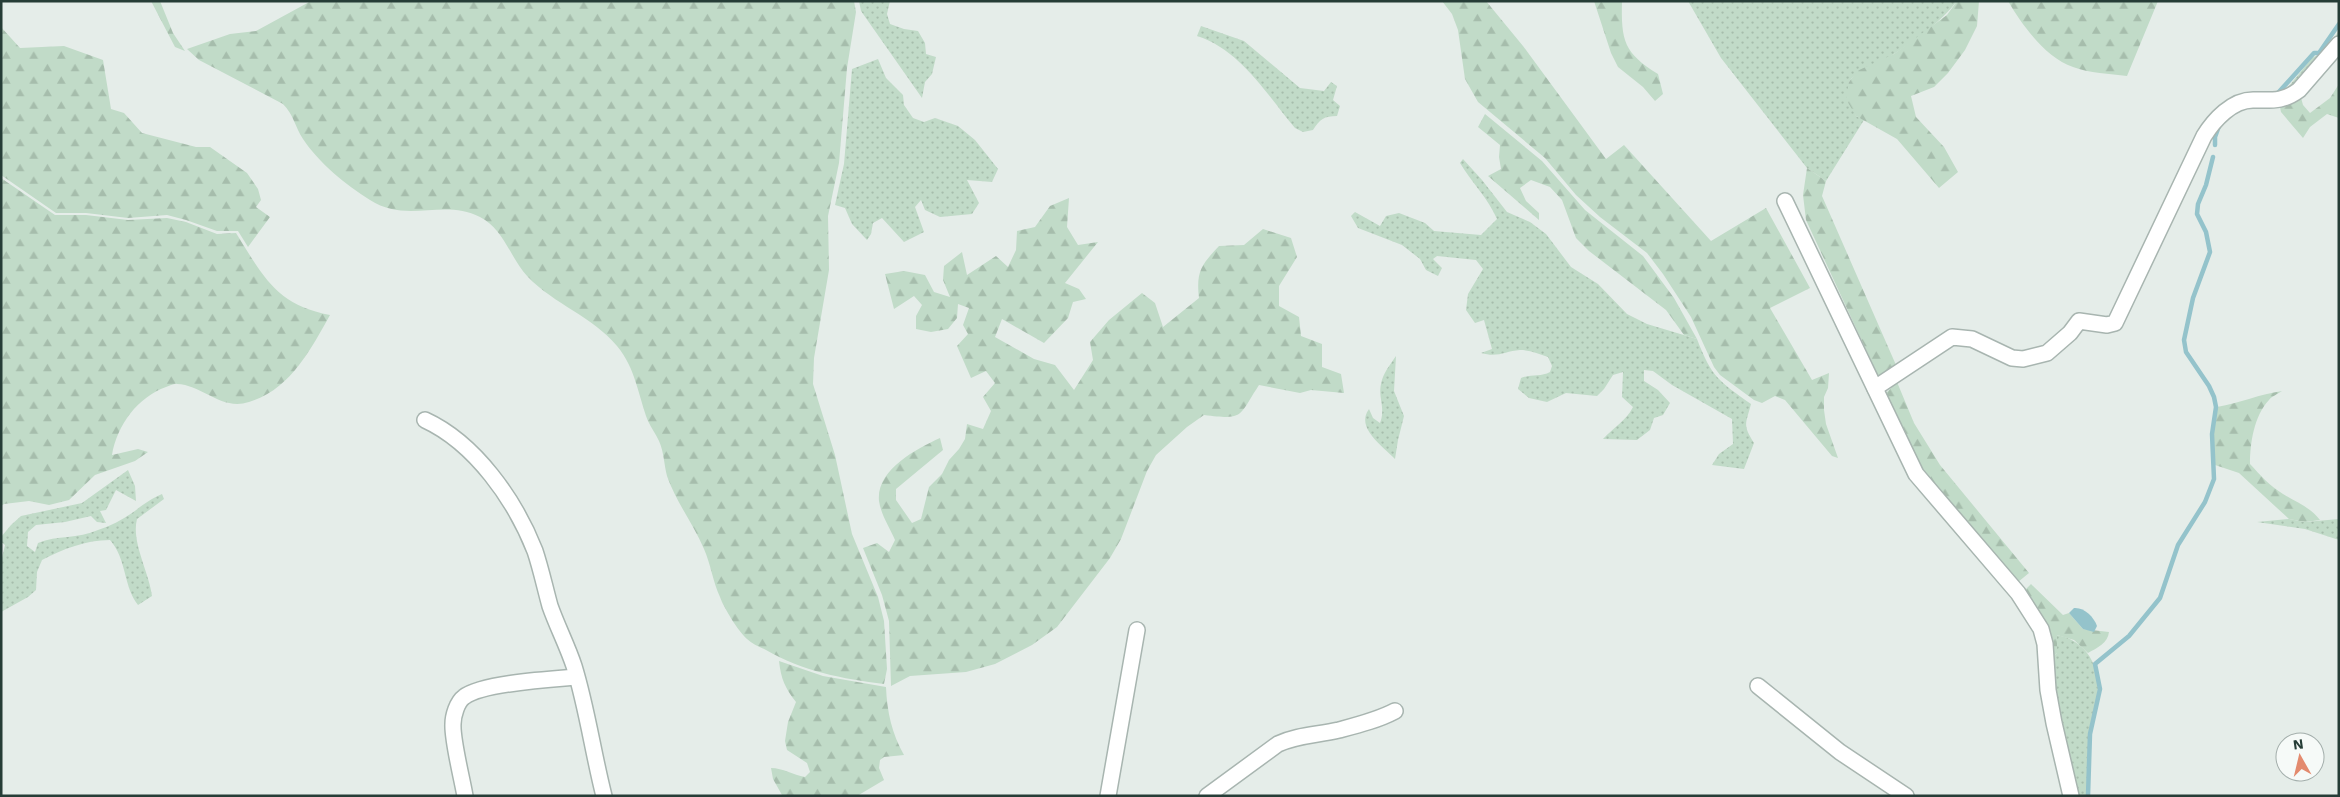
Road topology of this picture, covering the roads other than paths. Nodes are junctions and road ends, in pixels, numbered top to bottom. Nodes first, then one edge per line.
1 (2339, 44) edge
2 (1785, 201) dead end
3 (1875, 388) junction
4 (424, 420) dead end
5 (1137, 630) dead end
6 (576, 677) junction
7 (1758, 686) dead end
8 (1396, 711) dead end
9 (465, 796) edge
10 (604, 796) edge
11 (1108, 796) edge
12 (1207, 796) edge
13 (1906, 796) edge
14 (2071, 796) edge

1 - 3 street
2 - 3 street
3 - 14 street
4 - 6 street
5 - 11 street
6 - 9 street
6 - 10 street
7 - 13 street
8 - 12 street

